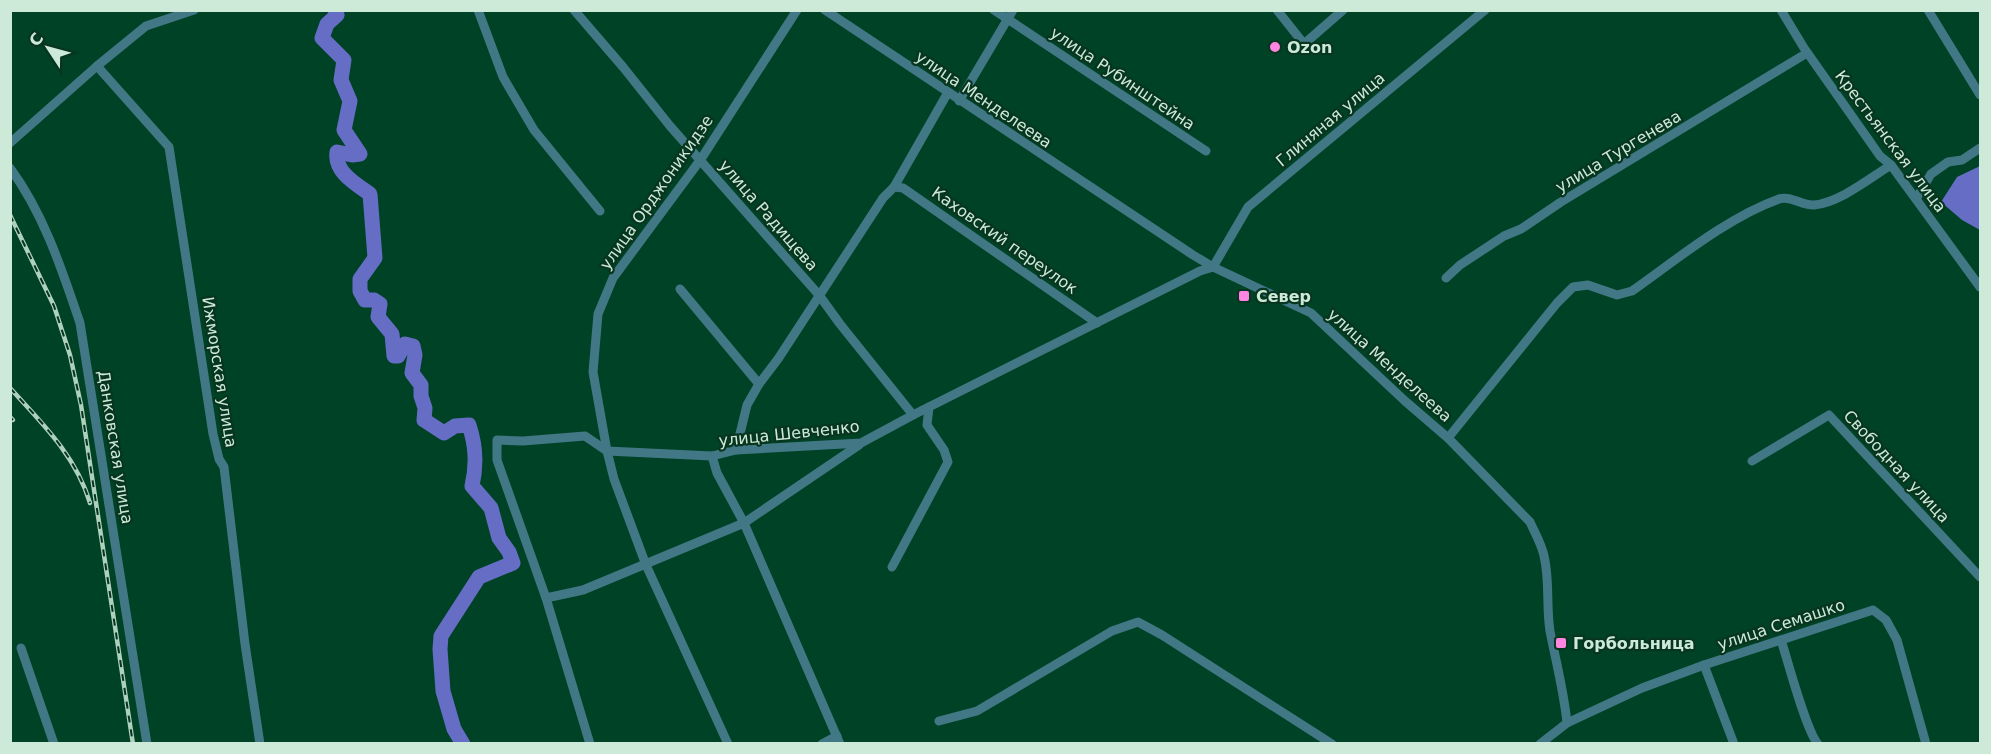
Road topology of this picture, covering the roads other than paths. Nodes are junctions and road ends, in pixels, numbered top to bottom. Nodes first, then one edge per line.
1 (194, 10) edge
2 (478, 10) edge
3 (574, 10) edge
4 (797, 10) edge
5 (825, 10) edge
6 (994, 10) edge
7 (1013, 10) edge
8 (1277, 10) edge
9 (1343, 10) edge
10 (1485, 10) edge
11 (1781, 10) edge
12 (1928, 10) edge
13 (1008, 19) junction
14 (1807, 53) junction
15 (97, 66) junction
16 (947, 93) junction
17 (1980, 95) edge
18 (959, 101) junction
19 (10, 143) edge
20 (1980, 148) edge
21 (1206, 151) dead end
22 (701, 159) junction
23 (1891, 165) junction
24 (10, 168) edge
25 (894, 187) junction
26 (1916, 198) junction
27 (600, 211) dead end
28 (1213, 267) junction
29 (1446, 278) dead end
30 (1980, 287) edge
31 (680, 289) dead end
32 (819, 295) junction
33 (1097, 323) junction
34 (759, 384) junction
35 (929, 407) junction
36 (913, 415) junction
37 (1448, 438) junction
38 (861, 443) junction
39 (736, 450) junction
40 (607, 451) junction
41 (712, 456) junction
42 (1752, 461) dead end
43 (744, 523) junction
44 (646, 565) junction
45 (892, 567) dead end
46 (1980, 578) edge
47 (546, 598) junction
48 (1781, 640) junction
49 (21, 648) dead end
50 (1704, 665) junction
51 (939, 721) dead end
52 (1567, 723) junction
53 (838, 740) edge
54 (54, 744) edge
55 (147, 744) edge
56 (260, 744) edge
57 (590, 744) edge
58 (728, 744) edge
59 (822, 744) edge
60 (1332, 744) edge
61 (1540, 744) edge
62 (1734, 744) edge
63 (1818, 744) edge
64 (1926, 744) edge

1 - 15 street
2 - 27 street
3 - 22 street, улица Радищева
4 - 22 street, улица Орджоникидзе
5 - 16 street, улица Менделеева
6 - 13 street, улица Рубинштейна
7 - 13 street
8 - 9 street
10 - 28 street, Глиняная улица
11 - 14 street, Крестьянская улица
12 - 17 street
13 - 18 street
13 - 21 street, улица Рубинштейна
14 - 23 street, Крестьянская улица
14 - 29 street, улица Тургенева
15 - 19 street
15 - 56 street, Ижморская улица
16 - 18 street, улица Менделеева
16 - 25 street
18 - 28 street, улица Менделеева
20 - 26 street
22 - 32 street, улица Радищева
22 - 40 street, улица Орджоникидзе
23 - 26 street, Крестьянская улица
23 - 37 street
24 - 55 street, Данковская улица
25 - 32 street
25 - 33 street, Каховский переулок
26 - 30 street, Крестьянская улица
28 - 33 street, улица Шевченко
28 - 37 street, улица Менделеева
31 - 34 street
32 - 34 street
32 - 36 street, улица Радищева
33 - 35 street, улица Шевченко
34 - 39 street
35 - 36 street, улица Шевченко
35 - 45 street
36 - 38 street, улица Шевченко
37 - 52 street, улица Менделеева
38 - 39 street, улица Шевченко
38 - 43 street
39 - 41 street, улица Шевченко
40 - 41 street, улица Шевченко
40 - 44 street, улица Орджоникидзе
40 - 47 street, улица Шевченко
41 - 43 street
42 - 46 street, Свободная улица
43 - 44 street
43 - 53 street
44 - 47 street
44 - 58 street, улица Орджоникидзе
47 - 57 street
48 - 50 street, улица Семашко
48 - 63 street
48 - 64 street, улица Семашко
49 - 54 street
50 - 52 street, улица Семашко
50 - 62 street
51 - 60 street
52 - 61 street, улица Семашко
53 - 59 street

